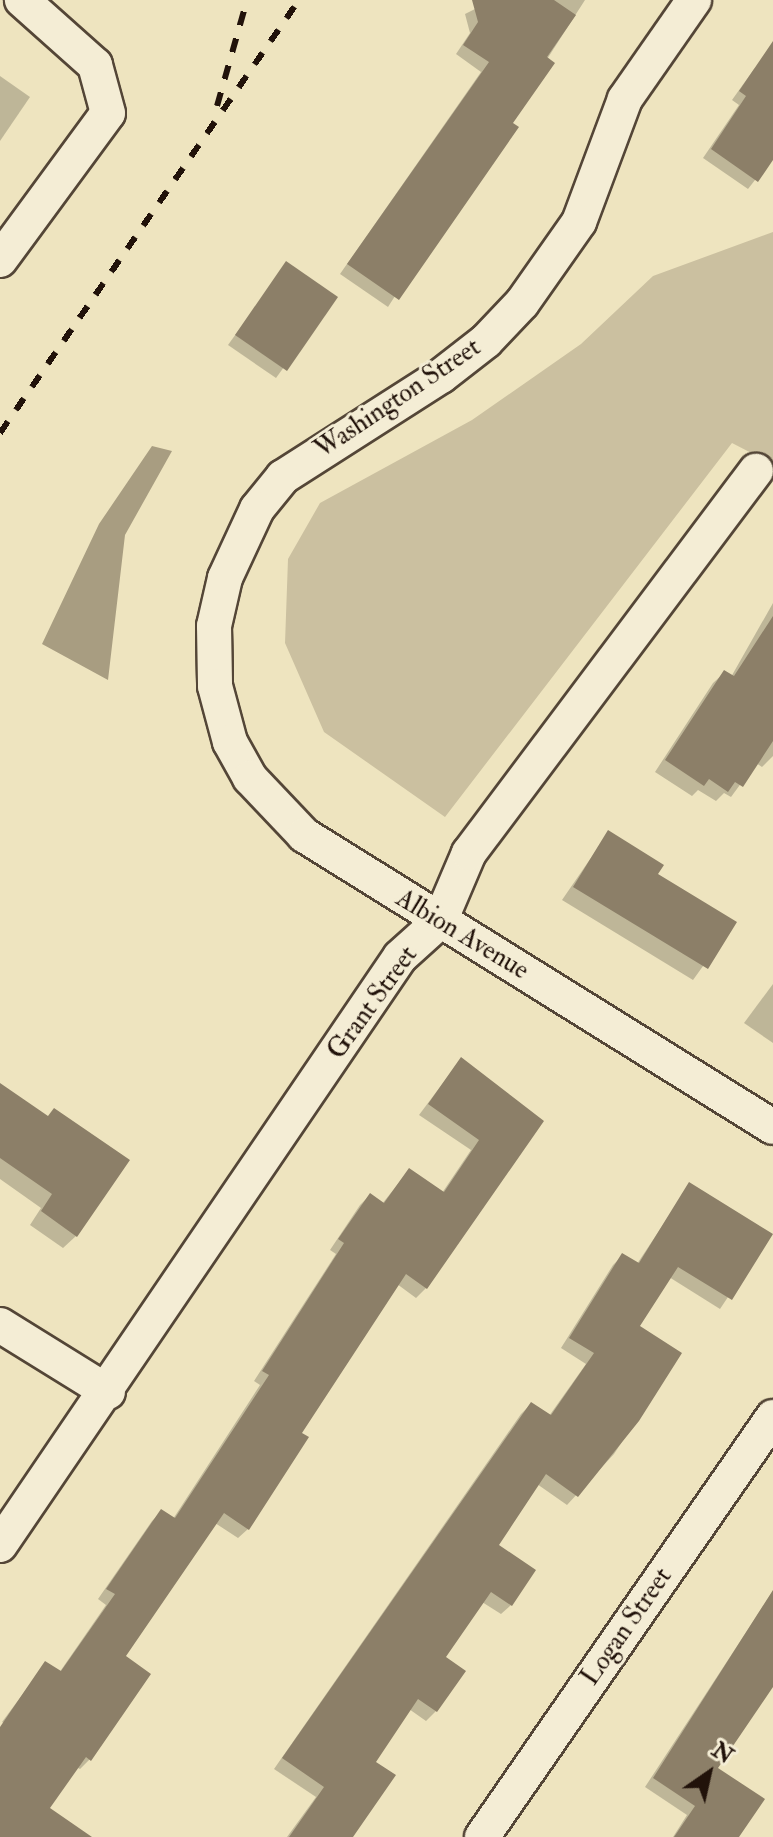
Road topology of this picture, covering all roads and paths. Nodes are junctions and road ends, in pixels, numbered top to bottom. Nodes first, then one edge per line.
1 (22, 0) edge
2 (694, 0) edge
3 (0, 260) edge
4 (756, 471) dead end
5 (215, 686) joint
6 (440, 921) junction
7 (773, 1127) edge
8 (0, 1325) edge
9 (108, 1392) junction
10 (773, 1417) edge
11 (0, 1545) edge
12 (482, 1837) edge

1 - 3 street
2 - 5 street, Washington Street
4 - 6 street, Grant Street
5 - 6 street, Albion Avenue
6 - 7 street, Albion Avenue
6 - 9 street, Grant Street
8 - 9 street
9 - 11 street, Grant Street
10 - 12 street, Logan Street

